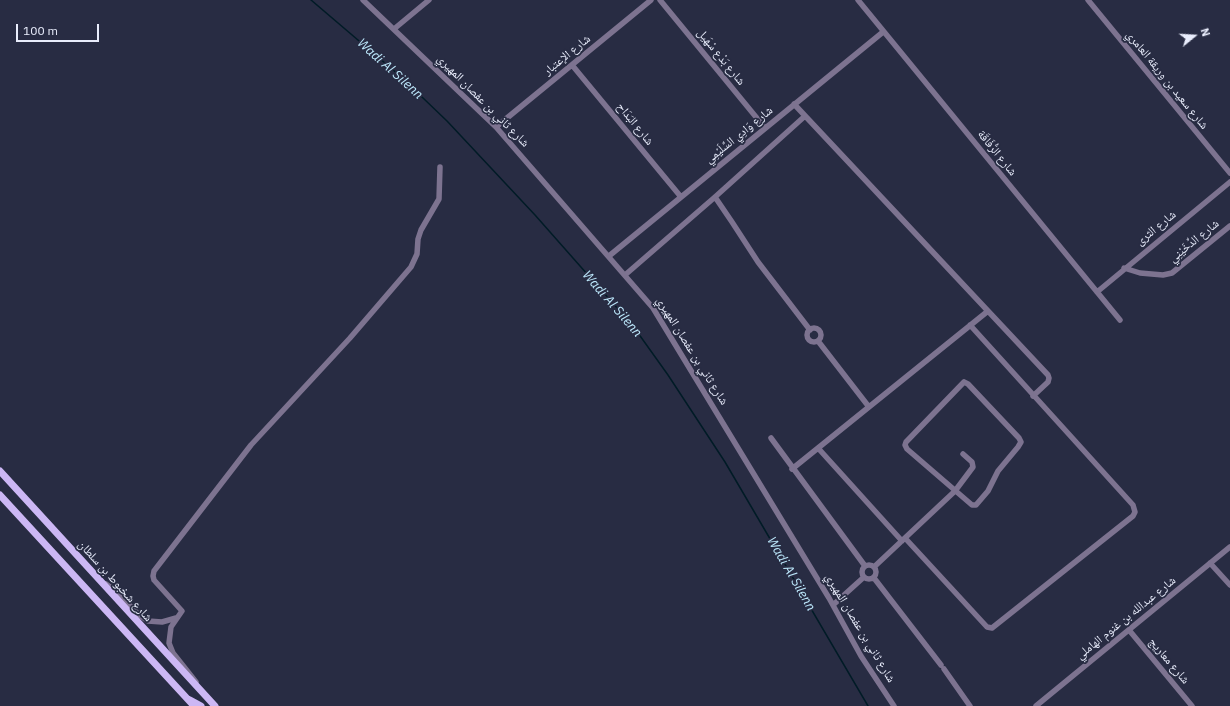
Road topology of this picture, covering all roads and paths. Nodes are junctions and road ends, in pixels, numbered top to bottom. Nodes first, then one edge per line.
1 (363, 0) edge
2 (429, 0) edge
3 (651, 0) edge
4 (660, 0) edge
5 (858, 0) edge
6 (1088, 0) edge
7 (394, 29) junction
8 (883, 32) junction
9 (572, 65) junction
10 (794, 104) junction
11 (805, 116) junction
12 (496, 127) junction
13 (765, 128) junction
14 (440, 167) dead end
15 (1230, 173) edge
16 (1230, 182) edge
17 (681, 197) junction
18 (715, 197) junction
19 (1230, 226) edge
20 (609, 256) junction
21 (1124, 268) junction
22 (625, 274) junction
23 (1096, 292) junction
24 (988, 310) junction
25 (1120, 320) dead end
26 (970, 325) junction
27 (810, 330) junction
28 (818, 341) junction
29 (1033, 396) junction
30 (869, 407) junction
31 (771, 438) dead end
32 (818, 448) junction
33 (963, 454) dead end
34 (792, 469) junction
35 (0, 471) edge
36 (955, 490) junction
37 (0, 495) edge
38 (903, 539) junction
39 (1230, 547) edge
40 (1210, 563) junction
41 (865, 566) junction
42 (874, 567) junction
43 (864, 577) junction
44 (874, 578) junction
45 (102, 582) junction
46 (1230, 585) edge
47 (833, 605) junction
48 (176, 618) junction
49 (1129, 630) junction
50 (201, 691) junction
51 (188, 700) junction
52 (194, 706) edge
53 (201, 706) edge
54 (215, 706) edge
55 (894, 706) edge
56 (970, 706) edge
57 (1036, 706) edge
58 (1192, 706) edge

1 - 7 street, شارع ثاني بن عفصان المهيري
2 - 7 street
3 - 9 street, شارع الإعتبار
4 - 13 street, شارع بَدْع سْهَيل
5 - 8 street, شارع الرُّفَاقَة
6 - 15 street, شارع سعيد بن وريقة العامري
7 - 12 street, شارع ثاني بن عفصان المهيري
8 - 10 street, شارع وَادِي السِّلَيْمِي
8 - 23 street, شارع الرُّفَاقَة
9 - 12 street, شارع الإعتبار
9 - 17 street, شارع البَدَاح
10 - 11 street
10 - 13 street, شارع وَادِي السِّلَيْمِي
11 - 18 street
11 - 24 street
12 - 20 street, شارع ثاني بن عفصان المهيري
13 - 17 street, شارع وَادِي السِّلَيْمِي
14 - 48 street
16 - 21 street, شارع الثرى
17 - 20 street, شارع وَادِي السِّلَيْمِي
18 - 22 street
18 - 27 street
19 - 21 street, شارع الدِّخَيْنِي
20 - 22 street, شارع ثاني بن عفصان المهيري
21 - 23 street, شارع الثرى
22 - 47 street, شارع ثاني بن عفصان المهيري
23 - 25 street, شارع الرُّفَاقَة
24 - 26 street
24 - 29 street
26 - 29 street
26 - 30 street
27 - 28 street
27 - 28 street
28 - 30 street
29 - 38 street
30 - 32 street
31 - 34 street
32 - 34 street
32 - 38 street
33 - 36 street
34 - 41 street
35 - 45 main road, شارع شخبوط بن سلطان
36 - 36 street
36 - 38 street
37 - 51 main road
38 - 42 street
39 - 40 street, شارع عبدالله بن غنوم الهاملي
40 - 46 street
40 - 49 street, شارع عبدالله بن غنوم الهاملي
41 - 42 street
41 - 43 street
42 - 44 street
43 - 44 street
43 - 47 street
44 - 56 street
45 - 48 street
45 - 50 main road, شارع شخبوط بن سلطان
47 - 55 street, شارع ثاني بن عفصان المهيري
48 - 50 street
49 - 57 street, شارع عبدالله بن غنوم الهاملي
49 - 58 street, شارع معاريج
50 - 54 main road, شارع شخبوط بن سلطان
51 - 52 main road
51 - 53 main road

